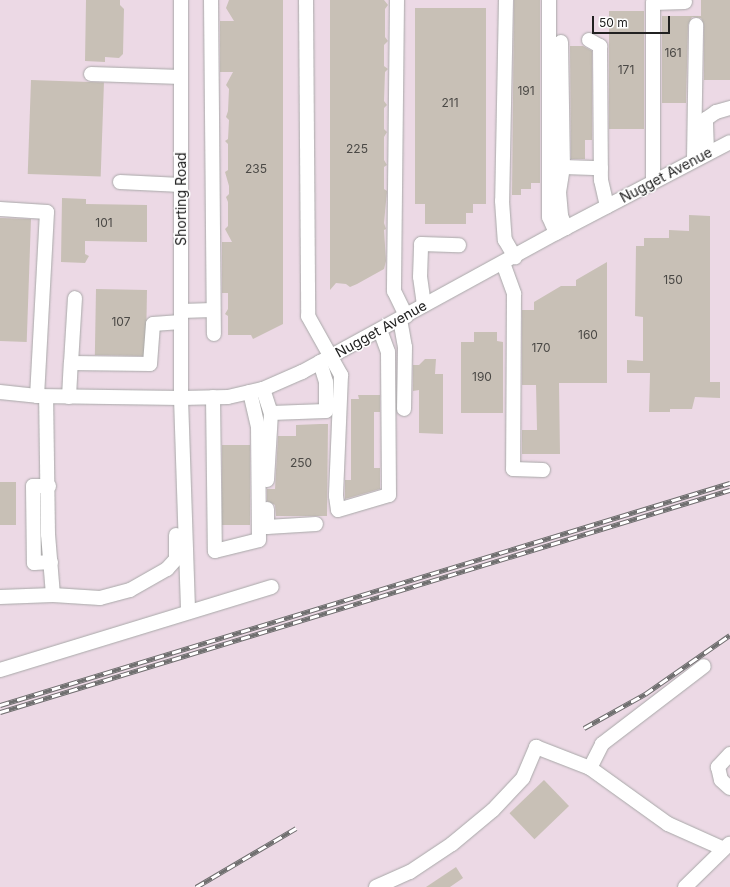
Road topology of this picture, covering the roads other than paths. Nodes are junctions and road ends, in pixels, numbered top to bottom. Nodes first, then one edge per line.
1 (181, 0) edge
2 (210, 0) edge
3 (306, 0) edge
4 (397, 0) edge
5 (506, 0) edge
6 (549, 0) edge
7 (685, 2) dead end
8 (696, 25) dead end
9 (589, 40) dead end
10 (561, 42) dead end
11 (92, 74) dead end
12 (182, 77) junction
13 (730, 108) edge
14 (730, 142) edge
15 (707, 152) junction
16 (694, 159) junction
17 (563, 167) junction
18 (600, 168) junction
19 (653, 181) junction
20 (120, 182) dead end
21 (181, 185) junction
22 (607, 206) junction
23 (0, 210) edge
24 (561, 231) junction
25 (459, 245) dead end
26 (509, 260) junction
27 (75, 298) dead end
28 (424, 305) junction
29 (214, 310) junction
30 (181, 316) junction
31 (403, 318) junction
32 (380, 330) junction
33 (214, 334) dead end
34 (326, 359) junction
35 (71, 363) junction
36 (256, 391) junction
37 (0, 392) edge
38 (42, 397) junction
39 (69, 397) junction
40 (212, 397) junction
41 (182, 398) junction
42 (404, 409) dead end
43 (271, 413) junction
44 (183, 462) junction
45 (543, 470) dead end
46 (316, 524) dead end
47 (272, 588) dead end
48 (53, 595) junction
49 (0, 598) edge
50 (188, 612) junction
51 (704, 666) dead end
52 (0, 670) edge
53 (730, 754) edge
54 (590, 768) junction
55 (730, 788) edge
56 (727, 846) edge
57 (376, 887) edge
58 (685, 887) edge

1 - 12 street, Shorting Road
2 - 29 street
3 - 34 street
4 - 31 street
5 - 26 street
6 - 24 street
7 - 19 street
8 - 16 street
9 - 18 street
10 - 17 street
11 - 12 street
12 - 21 street, Shorting Road
13 - 15 street
14 - 15 street, Nugget Avenue
15 - 16 street, Nugget Avenue
16 - 19 street, Nugget Avenue
17 - 18 street
17 - 24 street
18 - 22 street
19 - 22 street, Nugget Avenue
20 - 21 street
21 - 30 street, Shorting Road
22 - 24 street, Nugget Avenue
23 - 38 street
24 - 26 street, Nugget Avenue
25 - 28 street
26 - 28 street, Nugget Avenue
26 - 45 street
27 - 35 street
28 - 31 street, Nugget Avenue
29 - 30 street
29 - 33 street
30 - 35 street
30 - 41 street, Shorting Road
31 - 32 street, Nugget Avenue
31 - 42 street
32 - 34 street, Nugget Avenue
32 - 34 street
34 - 36 street, Nugget Avenue
34 - 43 street
35 - 39 street
36 - 40 street, Nugget Avenue
36 - 40 street
36 - 43 street
37 - 38 street, Nugget Avenue
38 - 39 street, Nugget Avenue
38 - 48 street
39 - 41 street, Nugget Avenue
40 - 41 street, Nugget Avenue
41 - 44 street, Shorting Road
43 - 46 street
44 - 48 street
44 - 50 street, Shorting Road
47 - 50 street
48 - 49 street
50 - 52 street
51 - 54 street
53 - 55 street
54 - 56 street
54 - 57 street
56 - 58 street

